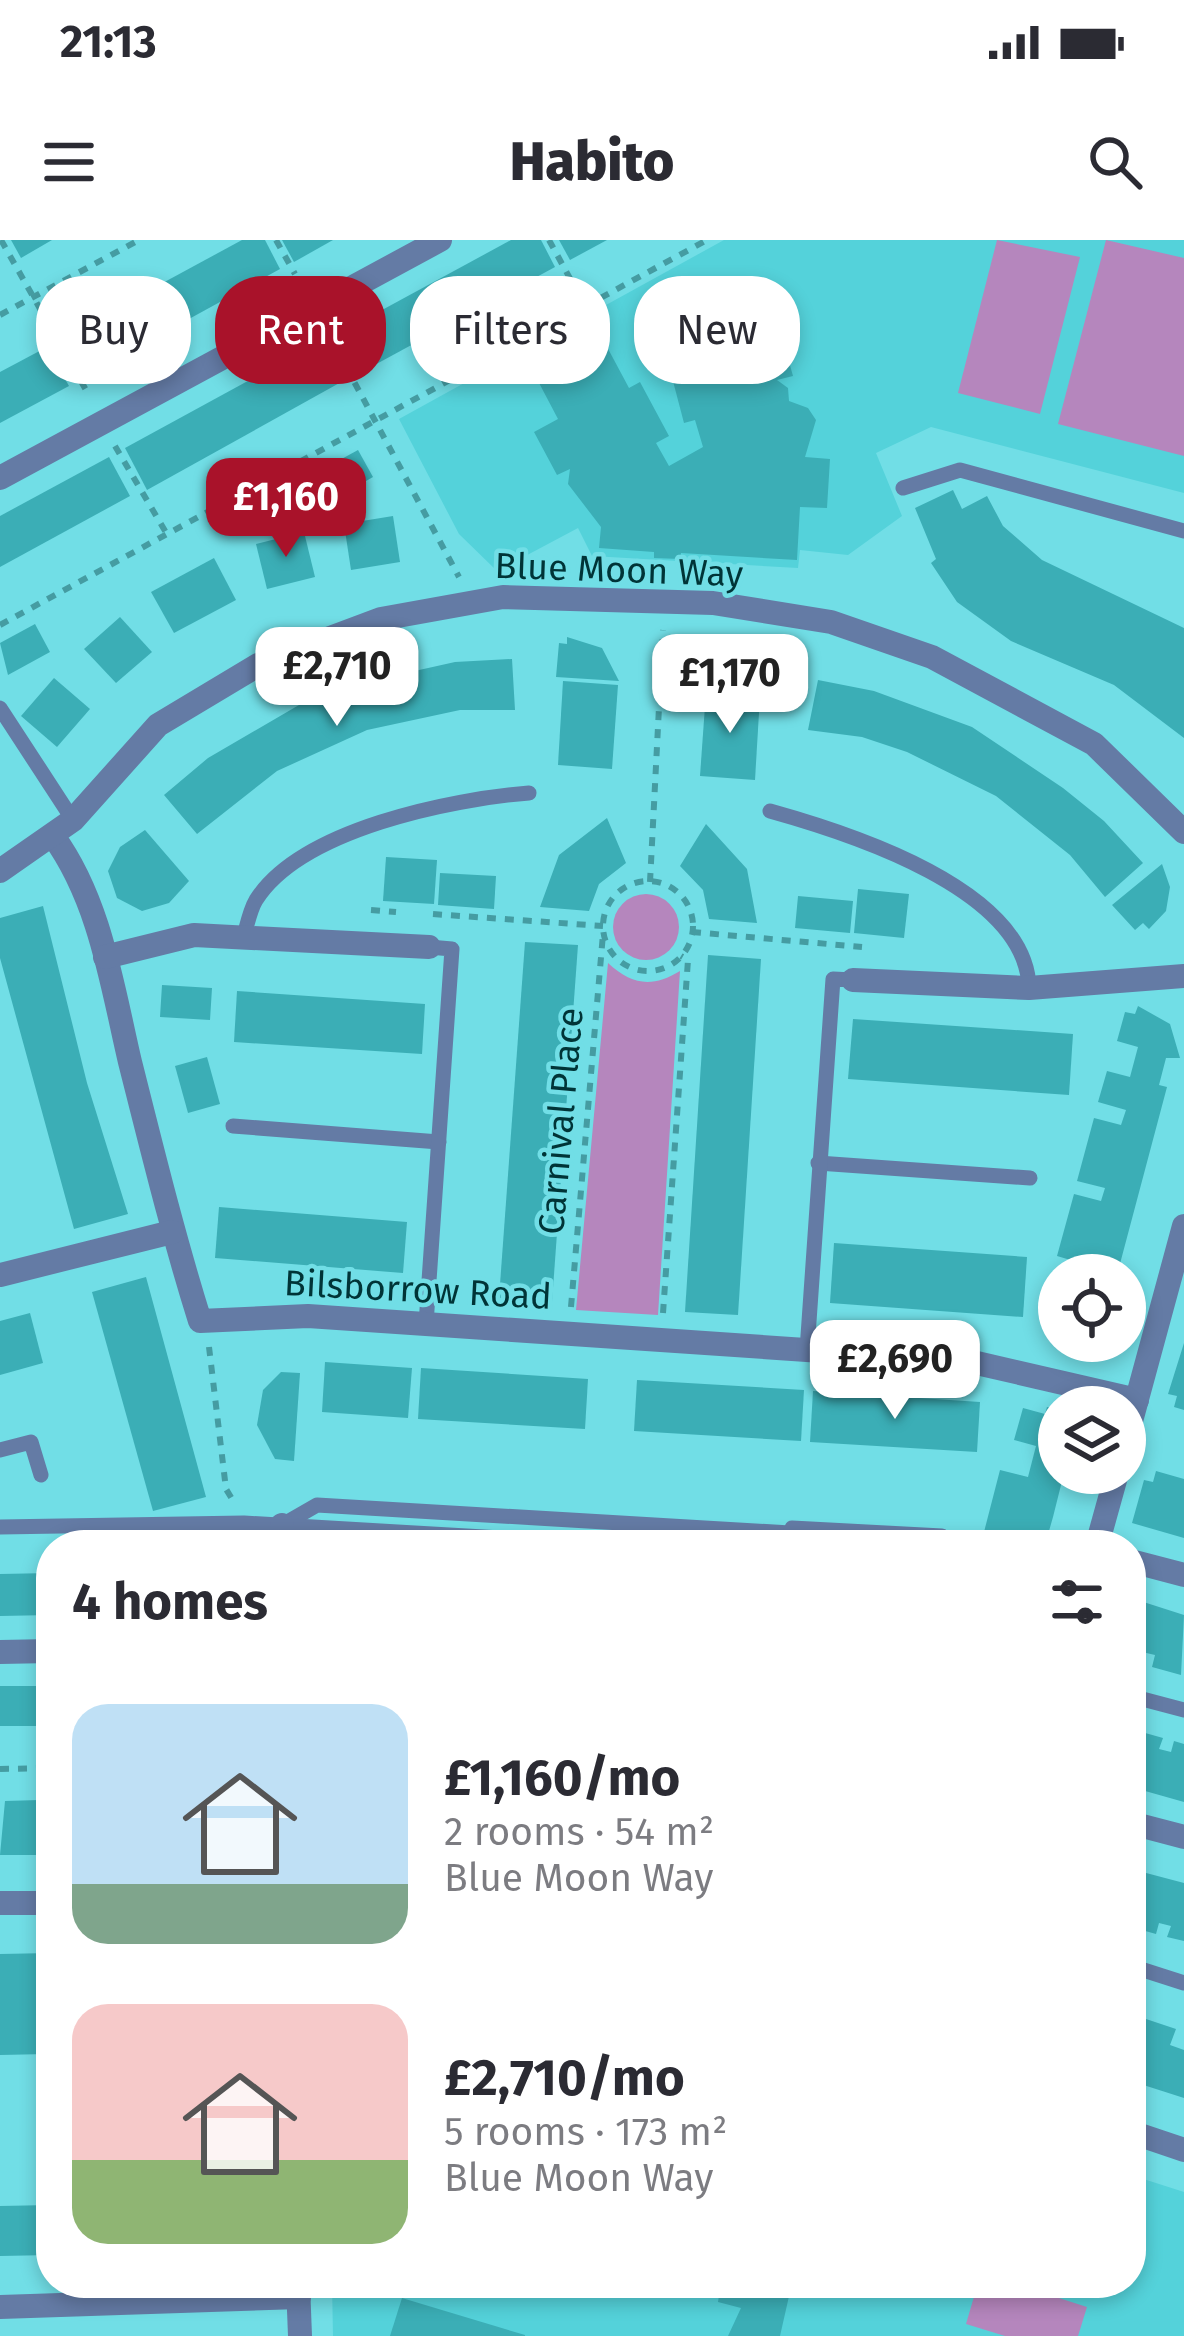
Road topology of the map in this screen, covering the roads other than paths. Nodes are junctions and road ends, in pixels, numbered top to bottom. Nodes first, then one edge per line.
1 (440, 240) edge
2 (0, 478) edge
3 (903, 488) dead end
4 (1184, 531) edge
5 (0, 708) edge
6 (529, 793) dead end
7 (770, 812) dead end
8 (63, 828) junction
9 (1184, 832) edge
10 (0, 871) edge
11 (244, 935) junction
12 (429, 947) joint
13 (105, 957) junction
14 (861, 971) joint
15 (1184, 976) edge
16 (1029, 988) junction
17 (232, 1126) dead end
18 (439, 1142) junction
19 (818, 1163) junction
20 (1030, 1178) dead end
21 (1184, 1226) edge
22 (172, 1232) junction
23 (0, 1274) edge
24 (1175, 1303) edge
25 (426, 1324) junction
26 (807, 1350) junction
27 (1076, 1386) edge
28 (1142, 1386) edge
29 (0, 1450) edge
30 (41, 1475) dead end
31 (1111, 1494) edge
32 (0, 1527) edge
33 (269, 1530) edge
34 (288, 1530) edge
35 (664, 1530) edge
36 (791, 1530) edge
37 (830, 1530) edge
38 (1101, 1530) edge
39 (1146, 1565) edge
40 (1184, 1575) edge
41 (0, 1652) edge
42 (36, 1652) edge
43 (1146, 1700) edge
44 (1184, 1710) edge
45 (1146, 1827) edge
46 (1184, 1838) edge
47 (0, 1903) edge
48 (36, 1903) edge
49 (1146, 1971) edge
50 (1184, 1983) edge
51 (1146, 2136) edge
52 (1183, 2145) edge
53 (158, 2298) edge
54 (299, 2298) edge
55 (0, 2307) edge
56 (300, 2336) edge

1 - 2 street
3 - 4 lane
5 - 8 lane
6 - 11 lane
7 - 16 lane
8 - 9 street, Blue Moon Way
8 - 10 street, Blue Moon Way
8 - 13 street
11 - 12 street
11 - 13 street
12 - 18 lane
13 - 22 street
14 - 16 street
14 - 19 lane
15 - 16 street
17 - 18 lane
18 - 25 lane
19 - 20 lane
19 - 26 lane
21 - 24 street
22 - 23 street
22 - 25 street, Bilsborrow Road
24 - 28 street
25 - 26 street, Bilsborrow Road
26 - 27 street, Bilsborrow Road
29 - 30 lane
31 - 38 street
32 - 33 lane
34 - 35 lane
36 - 37 lane
39 - 40 street
41 - 42 street
43 - 44 lane
45 - 46 street
47 - 48 street
49 - 50 lane
51 - 52 street
53 - 55 street
54 - 56 street

